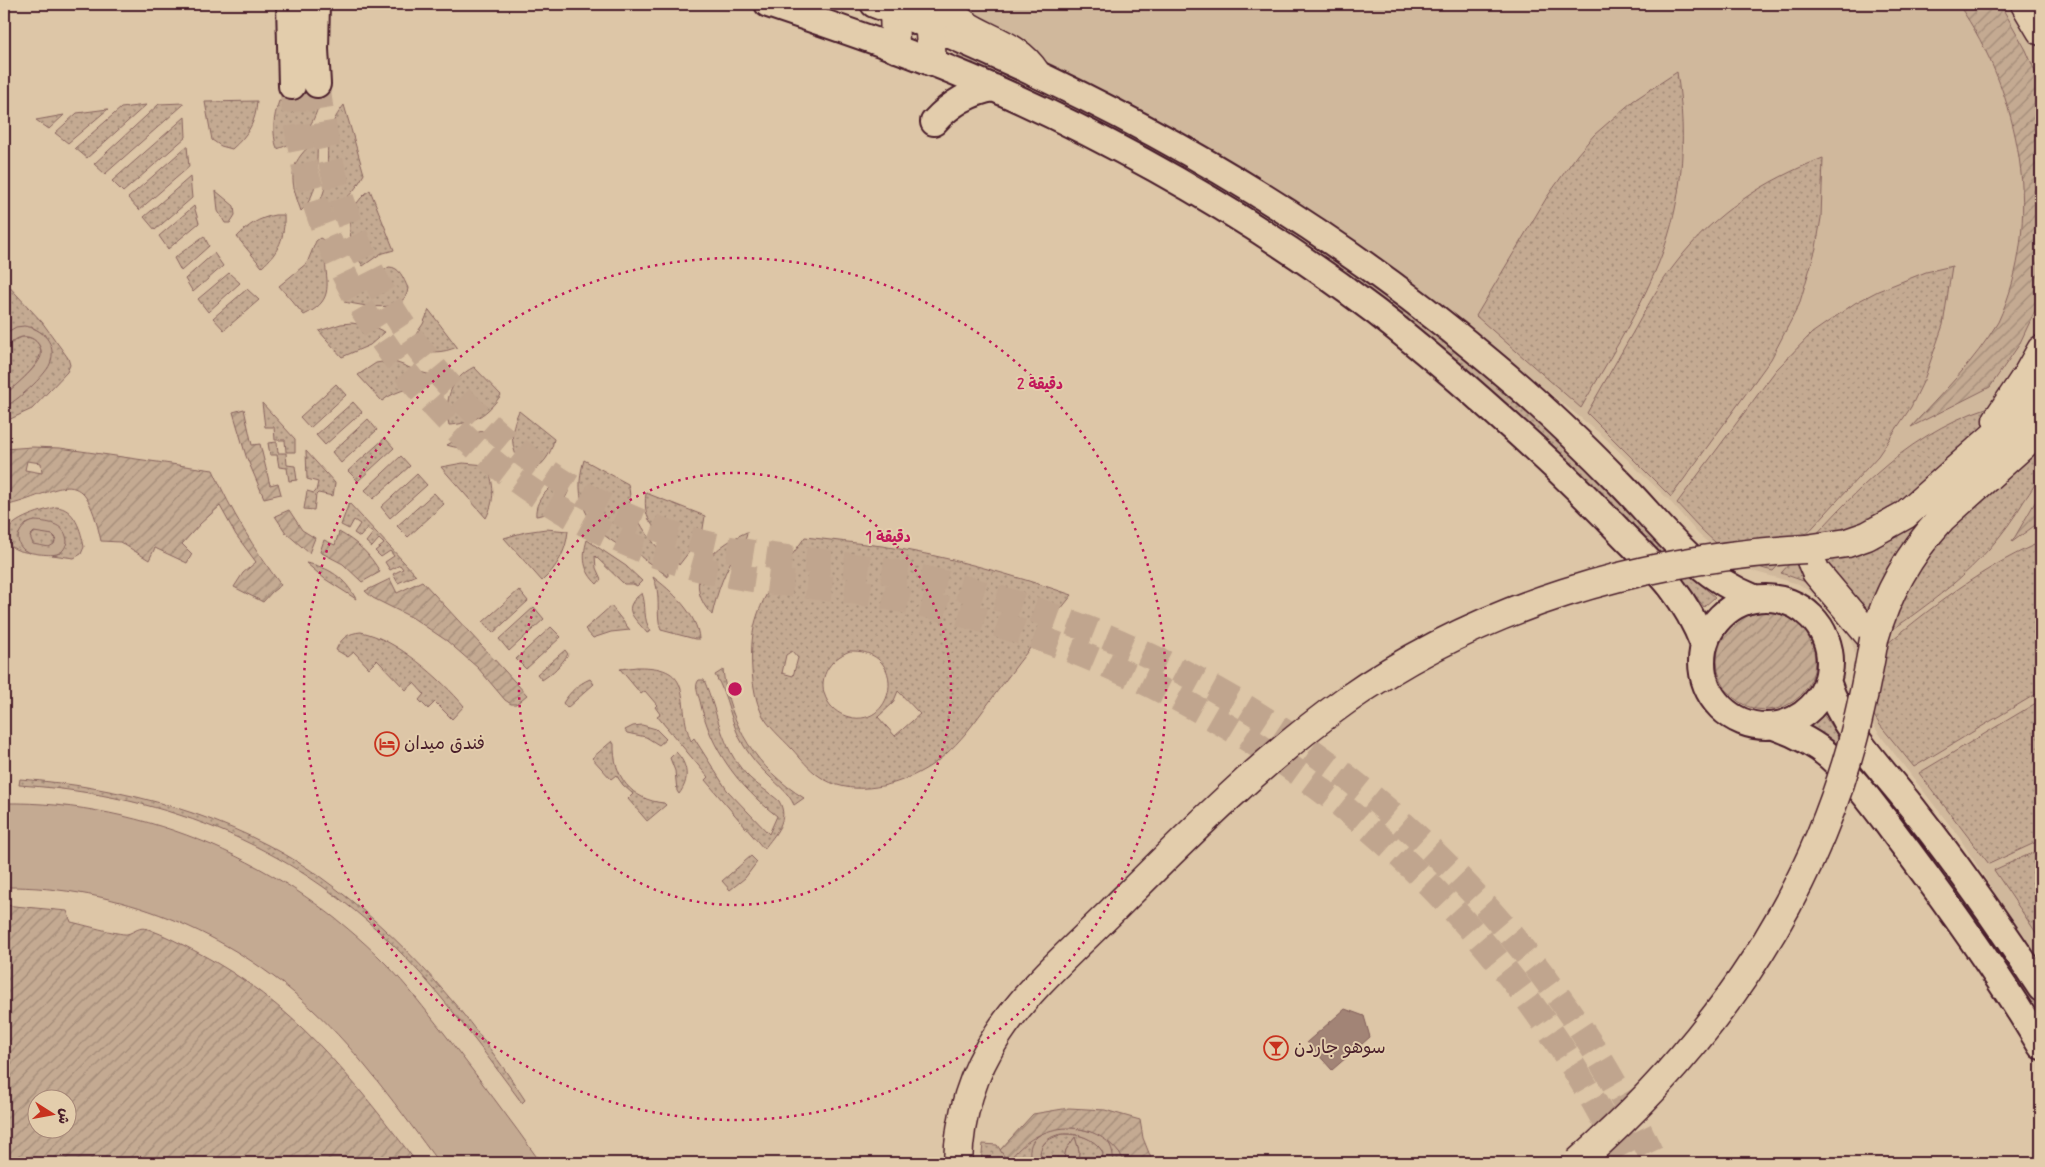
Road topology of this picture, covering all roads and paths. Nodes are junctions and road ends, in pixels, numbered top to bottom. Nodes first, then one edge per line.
1 (290, 4) edge
2 (316, 4) edge
3 (768, 4) edge
4 (946, 4) edge
5 (2025, 4) edge
6 (888, 6) edge
7 (928, 14) edge
8 (2041, 31) edge
9 (895, 48) junction
10 (932, 62) junction
11 (1036, 74) junction
12 (994, 88) junction
13 (934, 122) dead end
14 (2041, 350) edge
15 (2041, 394) edge
16 (2041, 429) edge
17 (2041, 449) edge
18 (1973, 455) junction
19 (1987, 478) junction
20 (1806, 550) junction
21 (1754, 598) junction
22 (1874, 639) junction
23 (1704, 645) junction
24 (1827, 681) junction
25 (1774, 726) junction
26 (2041, 988) edge
27 (2041, 1046) edge
28 (958, 1163) edge
29 (1577, 1163) edge

1 - 2 street
3 - 9 street
4 - 11 main road
5 - 8 main road
6 - 7 street
6 - 9 main road
7 - 10 main road
7 - 11 street
9 - 10 street
10 - 12 street
11 - 21 street
12 - 13 street
12 - 23 street
14 - 18 main road
15 - 18 main road
16 - 19 main road
17 - 19 main road
18 - 20 main road
19 - 22 main road
20 - 22 main road
20 - 28 main road, bridge
21 - 23 street
21 - 24 street
22 - 29 main road, bridge
23 - 25 street
24 - 25 street
24 - 26 street
25 - 27 street

